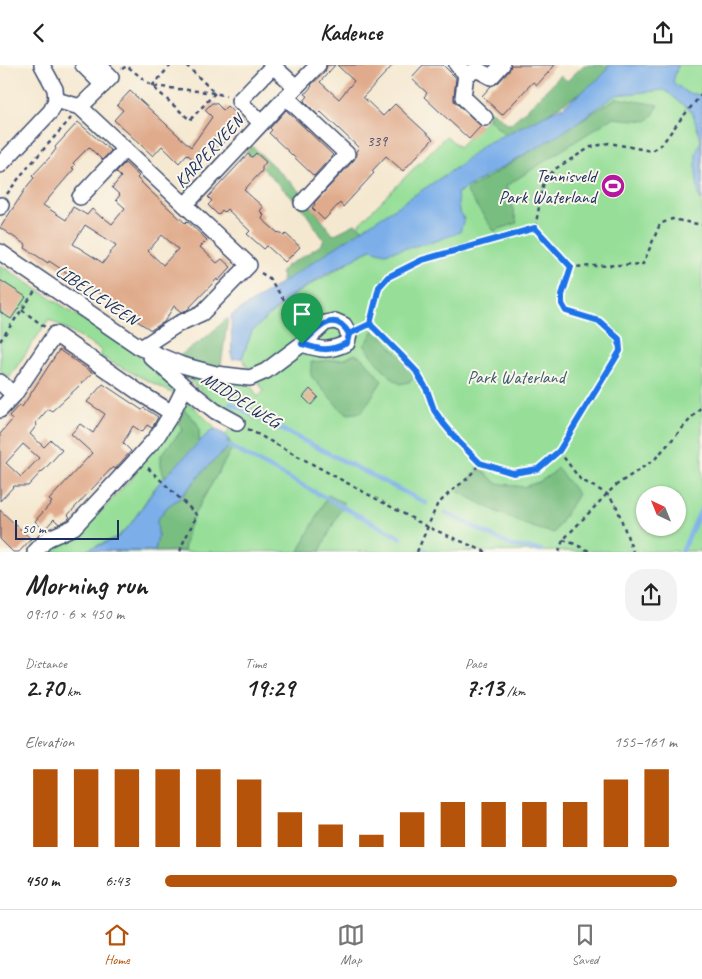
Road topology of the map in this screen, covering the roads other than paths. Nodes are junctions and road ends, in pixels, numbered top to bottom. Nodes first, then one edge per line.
1 (42, 65) edge
2 (82, 65) edge
3 (99, 65) edge
4 (272, 65) edge
5 (318, 65) edge
6 (502, 65) edge
7 (461, 69) edge
8 (107, 81) junction
9 (291, 92) junction
10 (56, 100) junction
11 (80, 107) junction
12 (485, 118) dead end
13 (261, 123) junction
14 (125, 149) junction
15 (0, 165) edge
16 (80, 197) dead end
17 (302, 203) dead end
18 (185, 205) junction
19 (0, 252) edge
20 (306, 340) junction
21 (141, 348) junction
22 (0, 383) edge
23 (185, 387) junction
24 (14, 395) junction
25 (0, 410) edge
26 (172, 413) junction
27 (237, 423) road end
28 (35, 551) edge

1 - 10 street
2 - 8 street
3 - 8 street
4 - 9 street, KARPERVEEN
4 - 13 street, KARPERVEEN
5 - 9 street, KARPERVEEN
6 - 7 street
7 - 12 street
8 - 11 street
9 - 13 street, KARPERVEEN
9 - 17 street, KARPERVEEN
10 - 11 street, LIBELLEVEEN
10 - 15 street
11 - 14 street, LIBELLEVEEN
13 - 18 street, KARPERVEEN
14 - 16 street
14 - 18 street, LIBELLEVEEN
18 - 21 street, LIBELLEVEEN
19 - 21 street, LIBELLEVEEN
20 - 20 street, MIDDELWEG
20 - 21 street, MIDDELWEG
21 - 23 street, MIDDELWEG
22 - 24 street
23 - 26 street
23 - 27 street, MIDDELWEG
24 - 25 street
24 - 26 street
26 - 28 street

